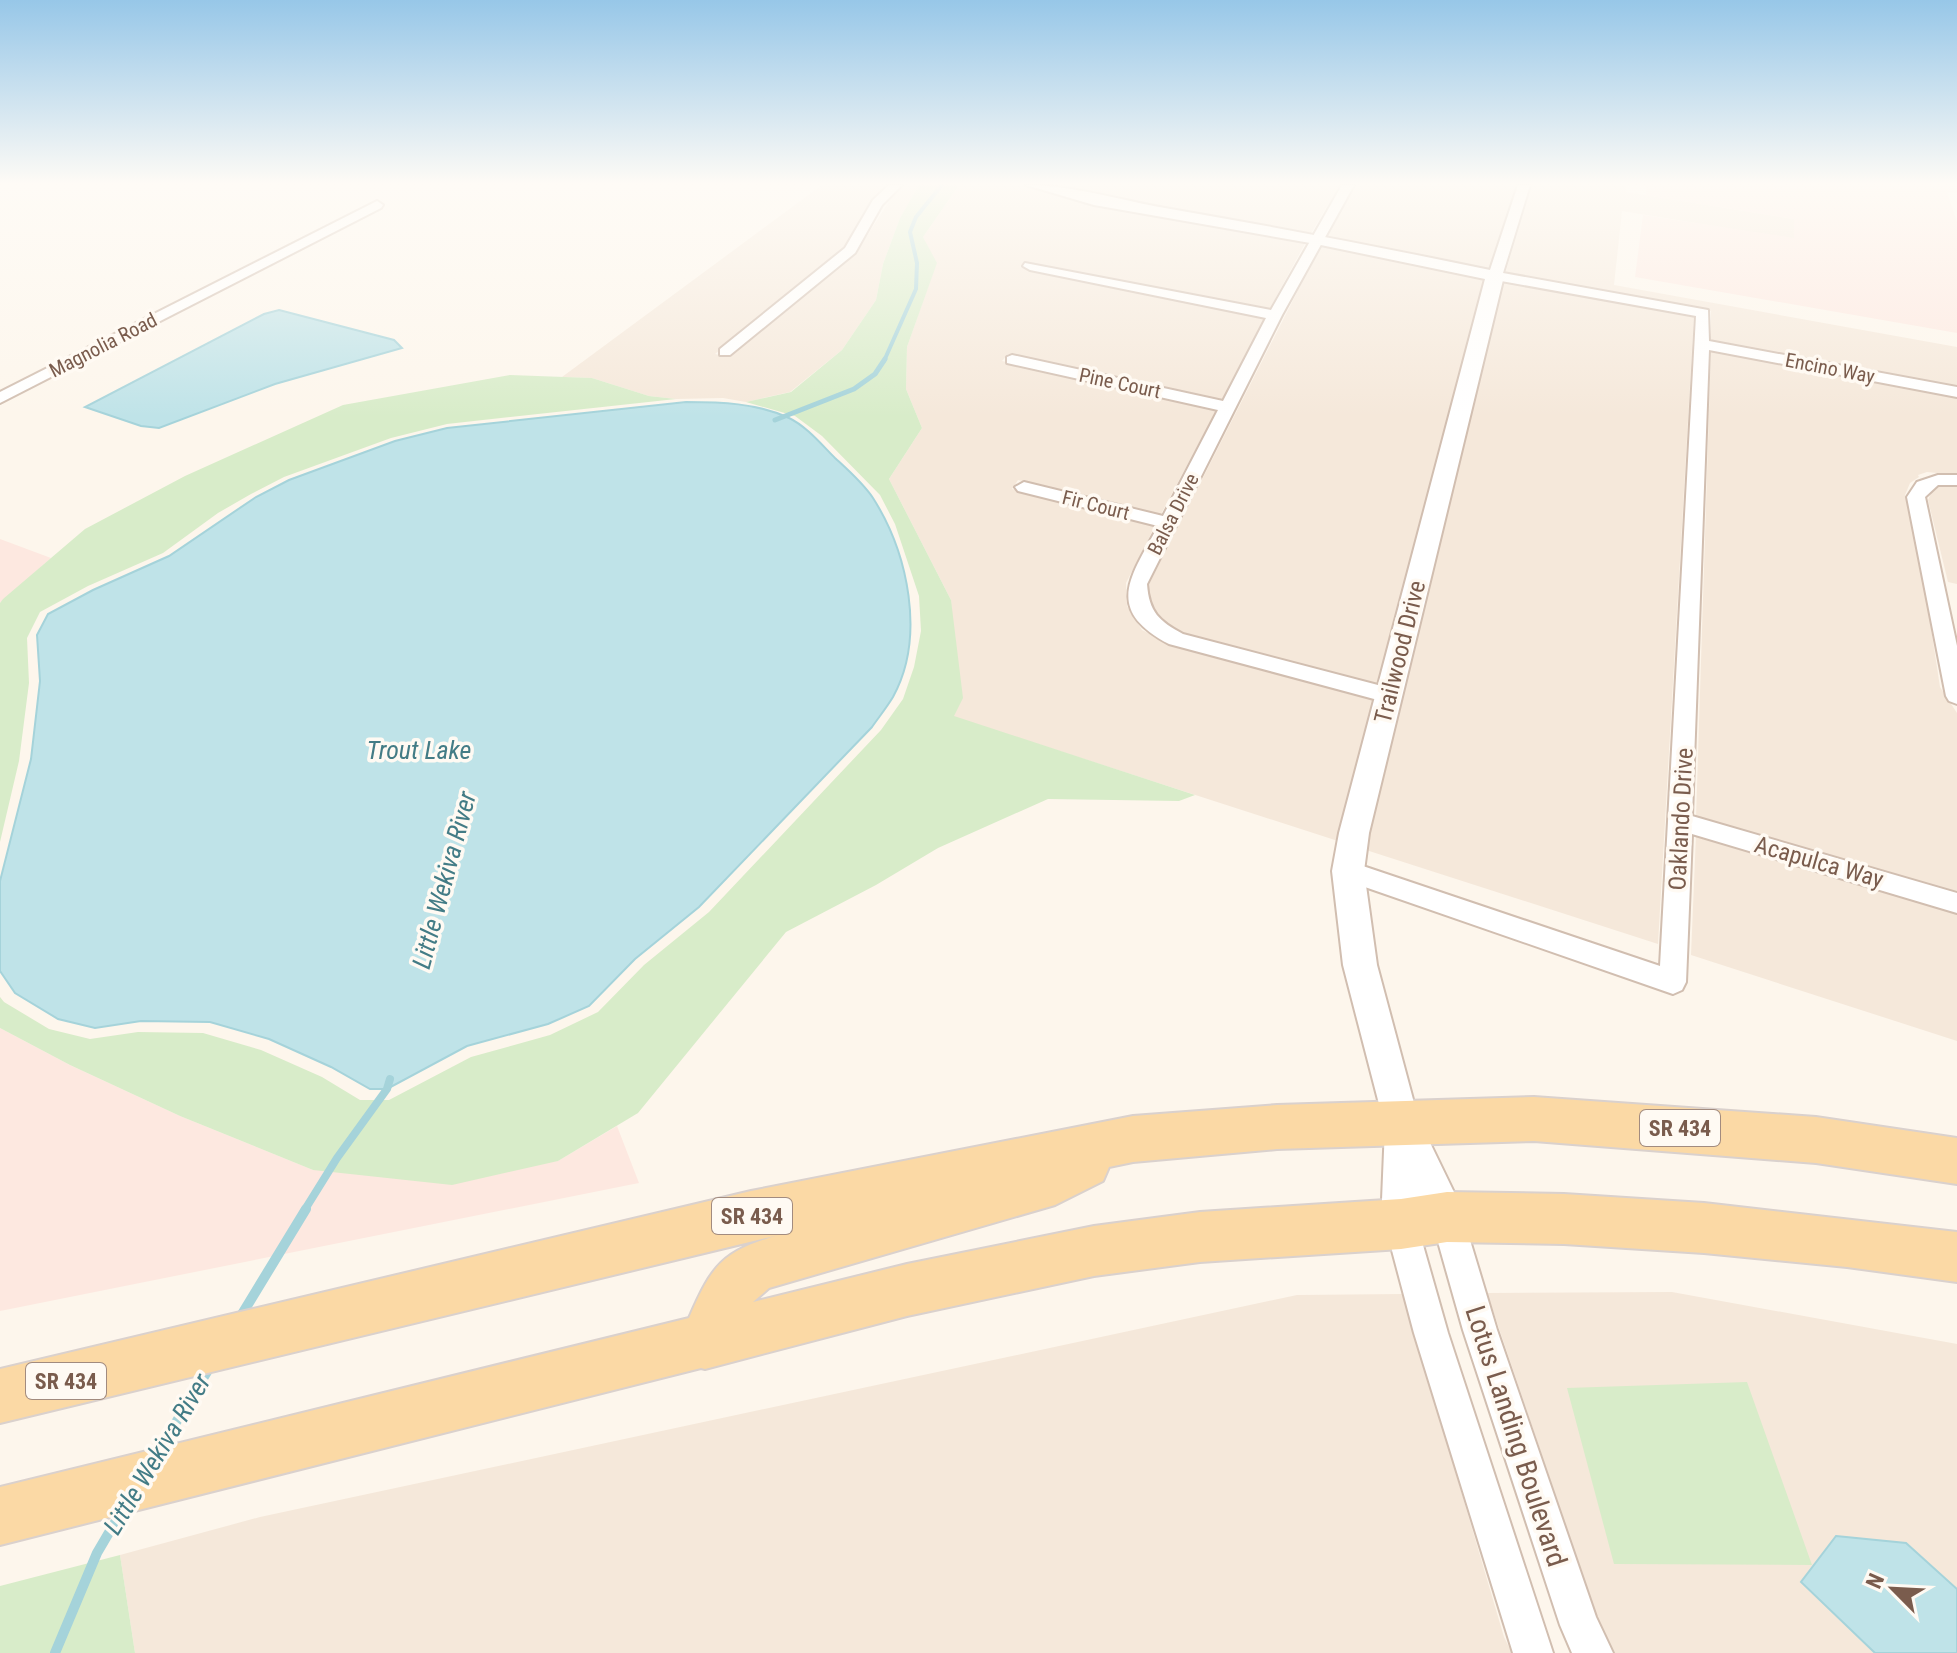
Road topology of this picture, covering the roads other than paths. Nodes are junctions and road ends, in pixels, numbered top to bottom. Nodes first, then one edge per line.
1 (265, 262) edge
2 (835, 262) edge
3 (1304, 262) edge
4 (1428, 262) edge
5 (1499, 262) edge
6 (1030, 266) dead end
7 (1495, 276) junction
8 (1275, 315) junction
9 (1702, 344) junction
10 (725, 352) dead end
11 (1012, 360) dead end
12 (1957, 392) edge
13 (0, 398) edge
14 (1228, 407) junction
15 (1957, 480) edge
16 (1024, 487) dead end
17 (1168, 523) junction
18 (1936, 585) junction
19 (1957, 590) edge
20 (1389, 695) junction
21 (1957, 696) edge
22 (1681, 822) junction
23 (1348, 871) junction
24 (1957, 903) edge
25 (1401, 1122) junction
26 (1133, 1139) junction
27 (1957, 1161) edge
28 (1424, 1220) junction
29 (1957, 1257) edge
30 (705, 1343) junction
31 (0, 1396) edge
32 (9, 1514) edge
33 (1533, 1653) edge
34 (1593, 1653) edge

1 - 13 street, Magnolia Road
2 - 10 street
3 - 8 street, Balsa Drive
4 - 7 street
5 - 7 street, Trailwood Drive
6 - 8 street
7 - 9 street, Oaklando Drive
7 - 20 street, Trailwood Drive
8 - 14 street, Balsa Drive
9 - 12 street, Encino Way
9 - 22 street, Oaklando Drive
11 - 14 street, Pine Court
14 - 17 street, Balsa Drive
15 - 18 street
16 - 17 street, Fir Court
17 - 20 street, Balsa Drive
18 - 19 street
18 - 21 street
20 - 23 street, Trailwood Drive
22 - 23 street, Oaklando Drive
22 - 24 street, Acapulca Way
23 - 25 street, Trailwood Drive
25 - 26 main road, SR 434
25 - 27 main road, SR 434
25 - 28 street, Trailwood Drive
26 - 30 main road
26 - 31 main road, SR 434
28 - 29 main road
28 - 30 main road
28 - 33 street, Lotus Landing Boulevard
28 - 34 street, Lotus Landing Boulevard
30 - 32 main road

